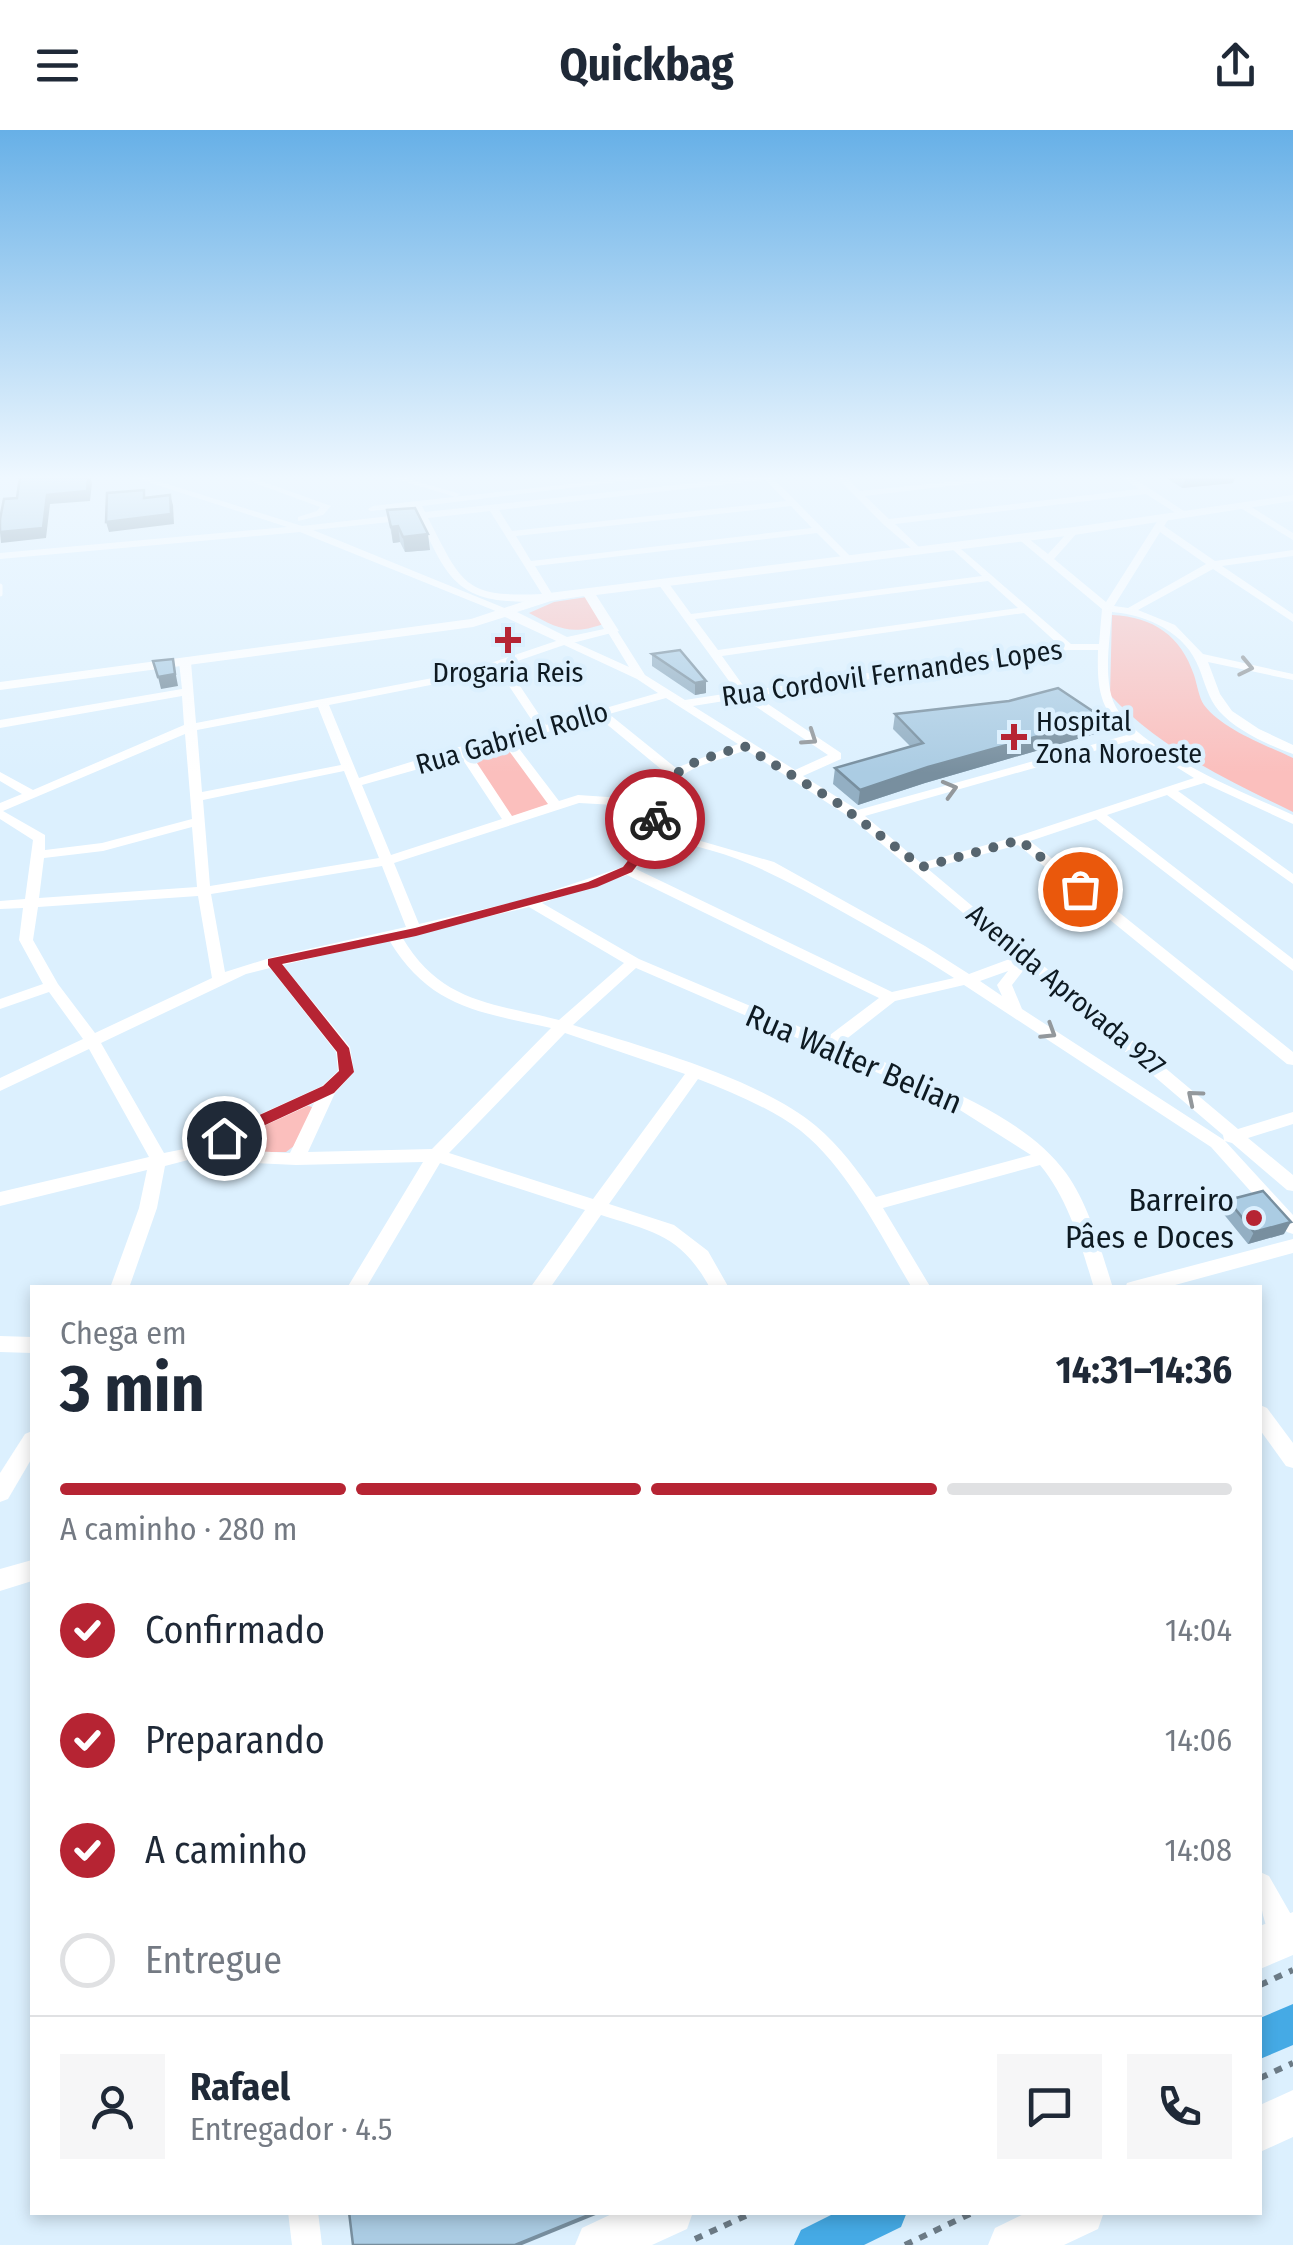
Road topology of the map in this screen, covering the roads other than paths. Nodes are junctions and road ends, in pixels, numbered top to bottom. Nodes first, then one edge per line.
1 (421, 576) edge
2 (453, 576) edge
3 (535, 576) edge
4 (714, 576) edge
5 (986, 576) edge
6 (1067, 576) edge
7 (1128, 576) edge
8 (1193, 576) edge
9 (1231, 576) edge
10 (988, 578) junction
11 (664, 582) junction
12 (0, 586) edge
13 (588, 592) junction
14 (0, 594) edge
15 (549, 597) junction
16 (1107, 608) junction
17 (1024, 610) junction
18 (1132, 610) junction
19 (508, 613) junction
20 (689, 618) junction
21 (1293, 619) edge
22 (612, 632) junction
23 (565, 641) junction
24 (1068, 647) junction
25 (1104, 647) junction
26 (715, 654) junction
27 (1200, 658) junction
28 (186, 662) junction
29 (502, 666) junction
30 (1293, 676) edge
31 (642, 677) junction
32 (0, 686) edge
33 (186, 692) junction
34 (742, 693) junction
35 (668, 694) junction
36 (322, 701) junction
37 (681, 704) junction
38 (600, 712) junction
39 (0, 724) edge
40 (542, 726) junction
41 (188, 728) junction
42 (1135, 736) junction
43 (505, 738) junction
44 (744, 746) junction
45 (463, 750) junction
46 (1293, 750) edge
47 (348, 767) junction
48 (674, 773) junction
49 (0, 776) edge
50 (792, 776) junction
51 (1206, 778) junction
52 (356, 783) junction
53 (1171, 792) junction
54 (33, 795) junction
55 (196, 797) junction
56 (658, 804) junction
57 (555, 806) junction
58 (0, 811) edge
59 (1099, 815) junction
60 (856, 816) junction
61 (1293, 820) edge
62 (198, 822) junction
63 (510, 822) junction
64 (652, 838) junction
65 (1020, 840) junction
66 (39, 855) junction
67 (384, 860) junction
68 (922, 867) junction
69 (628, 870) junction
70 (1293, 880) edge
71 (204, 891) junction
72 (531, 902) junction
73 (0, 906) edge
74 (27, 907) junction
75 (416, 932) junction
76 (394, 936) junction
77 (1026, 958) junction
78 (273, 962) junction
79 (634, 962) junction
80 (1293, 966) edge
81 (220, 978) junction
82 (967, 979) junction
83 (52, 986) junction
84 (890, 998) junction
85 (0, 1004) edge
86 (1018, 1012) junction
87 (562, 1026) junction
88 (92, 1040) junction
89 (828, 1045) junction
90 (1293, 1060) edge
91 (693, 1074) junction
92 (0, 1085) edge
93 (328, 1090) junction
94 (1293, 1118) edge
95 (1238, 1134) junction
96 (1217, 1142) junction
97 (188, 1154) junction
98 (436, 1155) junction
99 (158, 1158) junction
100 (1044, 1158) junction
101 (296, 1159) junction
102 (1293, 1185) edge
103 (0, 1199) edge
104 (870, 1204) junction
105 (597, 1205) junction
106 (1293, 1227) edge
107 (1293, 1246) edge
108 (120, 1285) edge
109 (358, 1285) edge
110 (542, 1285) edge
111 (718, 1285) edge
112 (920, 1285) edge
113 (1103, 1285) edge
114 (1165, 1285) edge
115 (0, 1344) edge
116 (30, 1344) edge
117 (1262, 1417) edge
118 (30, 1443) edge
119 (1293, 1459) edge
120 (0, 1492) edge
121 (30, 1572) edge
122 (0, 1580) edge
123 (1262, 1890) edge
124 (1284, 1946) edge
125 (1293, 2113) edge
126 (1262, 2127) edge
127 (303, 2215) edge
128 (664, 2215) edge
129 (1070, 2227) edge
130 (306, 2245) edge
131 (599, 2245) edge
132 (1012, 2245) edge

1 - 19 street
2 - 15 street
3 - 15 street
4 - 11 street
5 - 10 street
6 - 16 street
7 - 16 street
8 - 18 street
9 - 21 street
10 - 17 street
10 - 20 street
11 - 13 street
11 - 20 street
12 - 14 lane
13 - 15 street
13 - 22 street
15 - 19 street
16 - 18 street
16 - 25 street
17 - 24 street
17 - 26 street
18 - 27 street
19 - 23 street, Avenida Aprovada 927
19 - 28 street
20 - 26 street
22 - 23 street
22 - 31 street
23 - 29 street
23 - 31 street, Avenida Aprovada 927
24 - 25 street, Rua Cordovil Fernandes Lopes
24 - 34 street, Rua Cordovil Fernandes Lopes
25 - 42 street
26 - 34 street
27 -> 30 street
27 - 46 street
28 - 32 street
28 - 33 street
29 - 36 street
29 - 40 street
31 - 35 street, Avenida Aprovada 927
33 - 39 street
33 - 41 street
34 - 37 street, Rua Cordovil Fernandes Lopes
34 -> 50 street
35 - 37 street, Avenida Aprovada 927
35 - 38 street, Rua Gabriel Rollo
36 - 41 street
36 - 47 street
37 - 44 street, Avenida Aprovada 927
38 - 40 street, Rua Gabriel Rollo
38 - 48 street
40 - 43 street, Rua Gabriel Rollo
41 - 54 street
41 - 55 street
42 - 51 street
60 -> 42 street
43 - 45 street, Rua Gabriel Rollo
43 - 57 street
44 - 48 street
44 - 50 street, Avenida Aprovada 927
45 - 52 street, Rua Gabriel Rollo
45 - 63 street
47 - 52 street
47 - 55 street
48 - 56 street
49 - 54 street
50 - 60 street, Avenida Aprovada 927
51 - 53 street
51 - 61 street
52 - 67 street
53 - 59 street
53 - 70 street
54 - 58 street
55 - 62 street
56 - 57 street
56 - 64 street
57 - 63 street
58 - 66 street
59 - 65 street
59 - 80 street
60 - 68 street, Avenida Aprovada 927
62 - 66 street
62 - 71 street
63 - 67 street
64 - 69 street
64 - 82 street
65 - 68 street
65 - 90 street
66 - 74 street
67 - 71 street
67 - 75 street
68 - 77 street, Avenida Aprovada 927
69 - 72 street
69 - 84 street
71 - 74 street
71 - 81 street
72 - 75 street
72 - 79 street, Rua Walter Belian
73 - 74 street
74 - 83 street
75 - 76 street
76 - 78 street
76 - 87 street
77 - 82 street
77 - 86 street
95 -> 77 street, Avenida Aprovada 927
78 - 81 street
78 - 93 street
79 - 87 street
79 - 89 street, Rua Walter Belian
81 - 88 street
82 - 84 street
82 - 86 street
83 - 85 street
83 - 88 street
84 - 89 street
86 -> 96 street
87 - 91 street
87 - 98 street
88 - 92 street
88 - 99 street
89 - 100 street, Rua Walter Belian
91 - 104 street
91 - 105 street
93 - 97 street
93 - 101 street
94 - 95 street
95 - 96 street
95 - 102 street, Avenida Aprovada 927
96 - 106 street
97 - 99 street
97 - 101 street
98 - 101 street
98 - 105 street
98 - 109 street
99 - 103 street
99 - 108 street
100 - 104 street
100 - 113 street, Rua Walter Belian
104 - 112 street
105 - 110 street
105 - 111 street
107 - 114 street
115 - 116 street
117 - 119 street
118 - 120 street
121 - 122 street
123 - 124 street
125 - 126 main road
127 - 130 street
128 - 131 main road
129 - 132 main road

